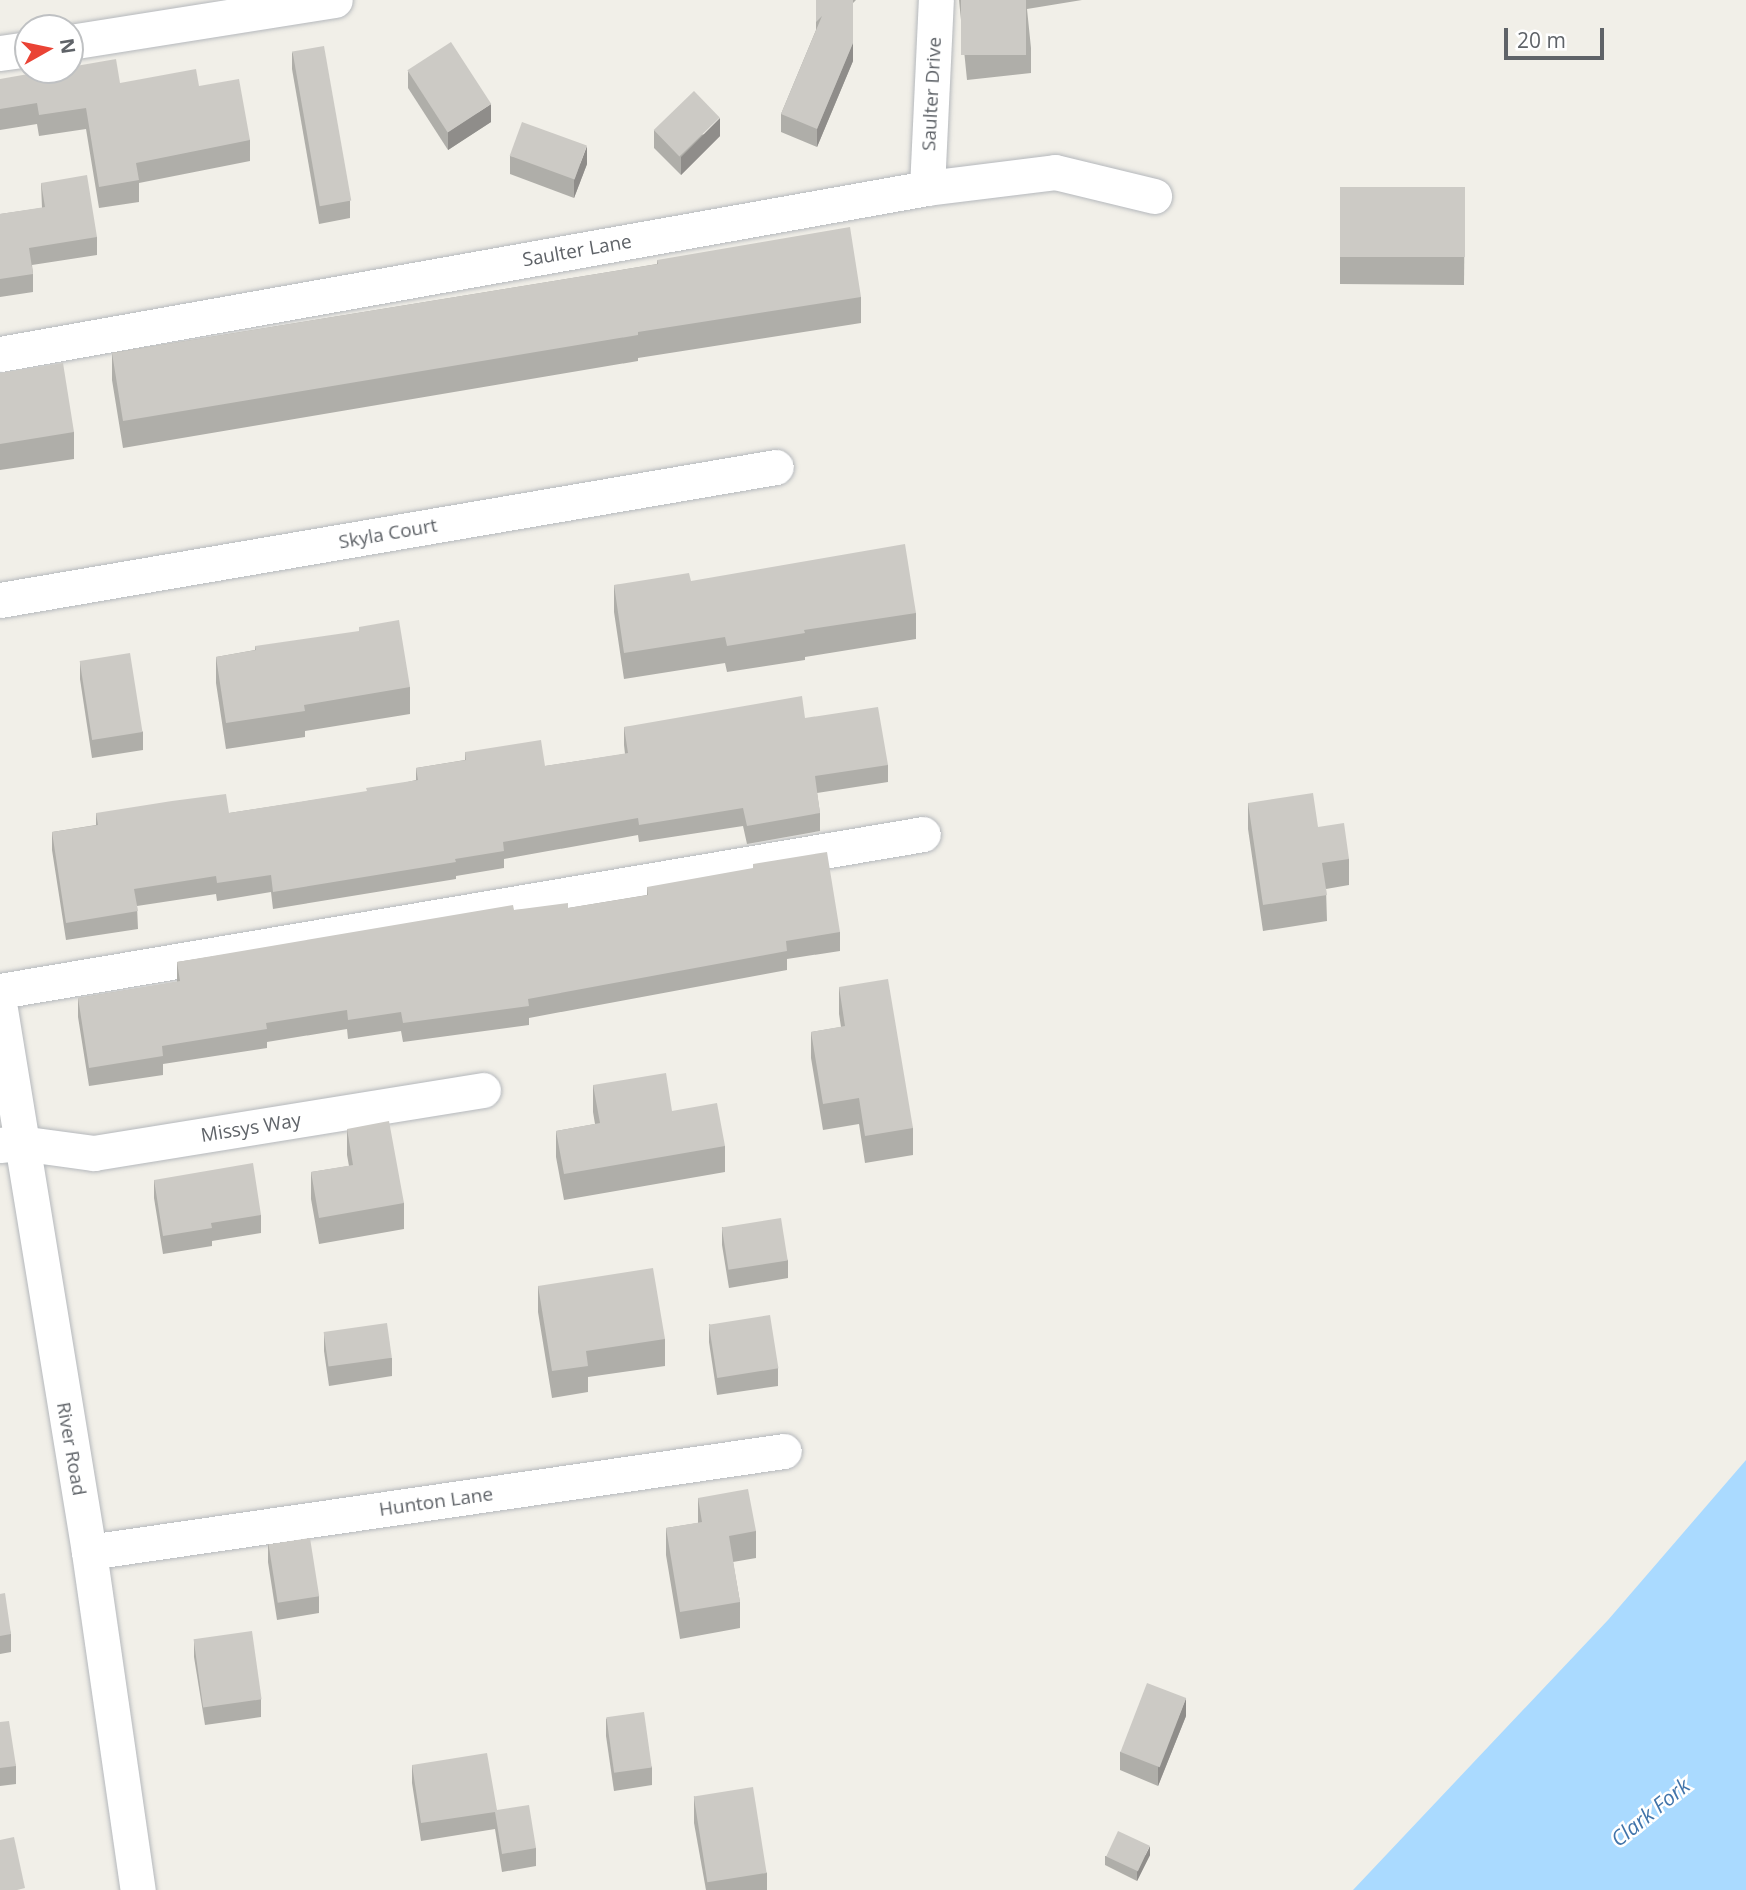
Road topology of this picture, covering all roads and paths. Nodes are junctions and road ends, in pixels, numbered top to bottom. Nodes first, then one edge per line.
1 (335, 0) edge
2 (936, 0) edge
3 (84, 40) edge
4 (927, 188) junction
5 (1154, 196) dead end
6 (0, 354) edge
7 (776, 467) dead end
8 (0, 600) edge
9 (923, 834) dead end
10 (0, 990) edge
11 (0, 1009) edge
12 (483, 1090) dead end
13 (10, 1144) edge
14 (784, 1451) dead end
15 (89, 1552) junction
16 (138, 1890) edge

1 - 3 street
2 - 4 street, Saulter Drive
4 - 5 street, Saulter Lane
4 - 6 street, Saulter Lane
7 - 8 street, Skyla Court
9 - 10 street
11 - 13 street, River Road
12 - 13 street, Missys Way
13 - 15 street, River Road
14 - 15 street, Hunton Lane
15 - 16 street, River Road

